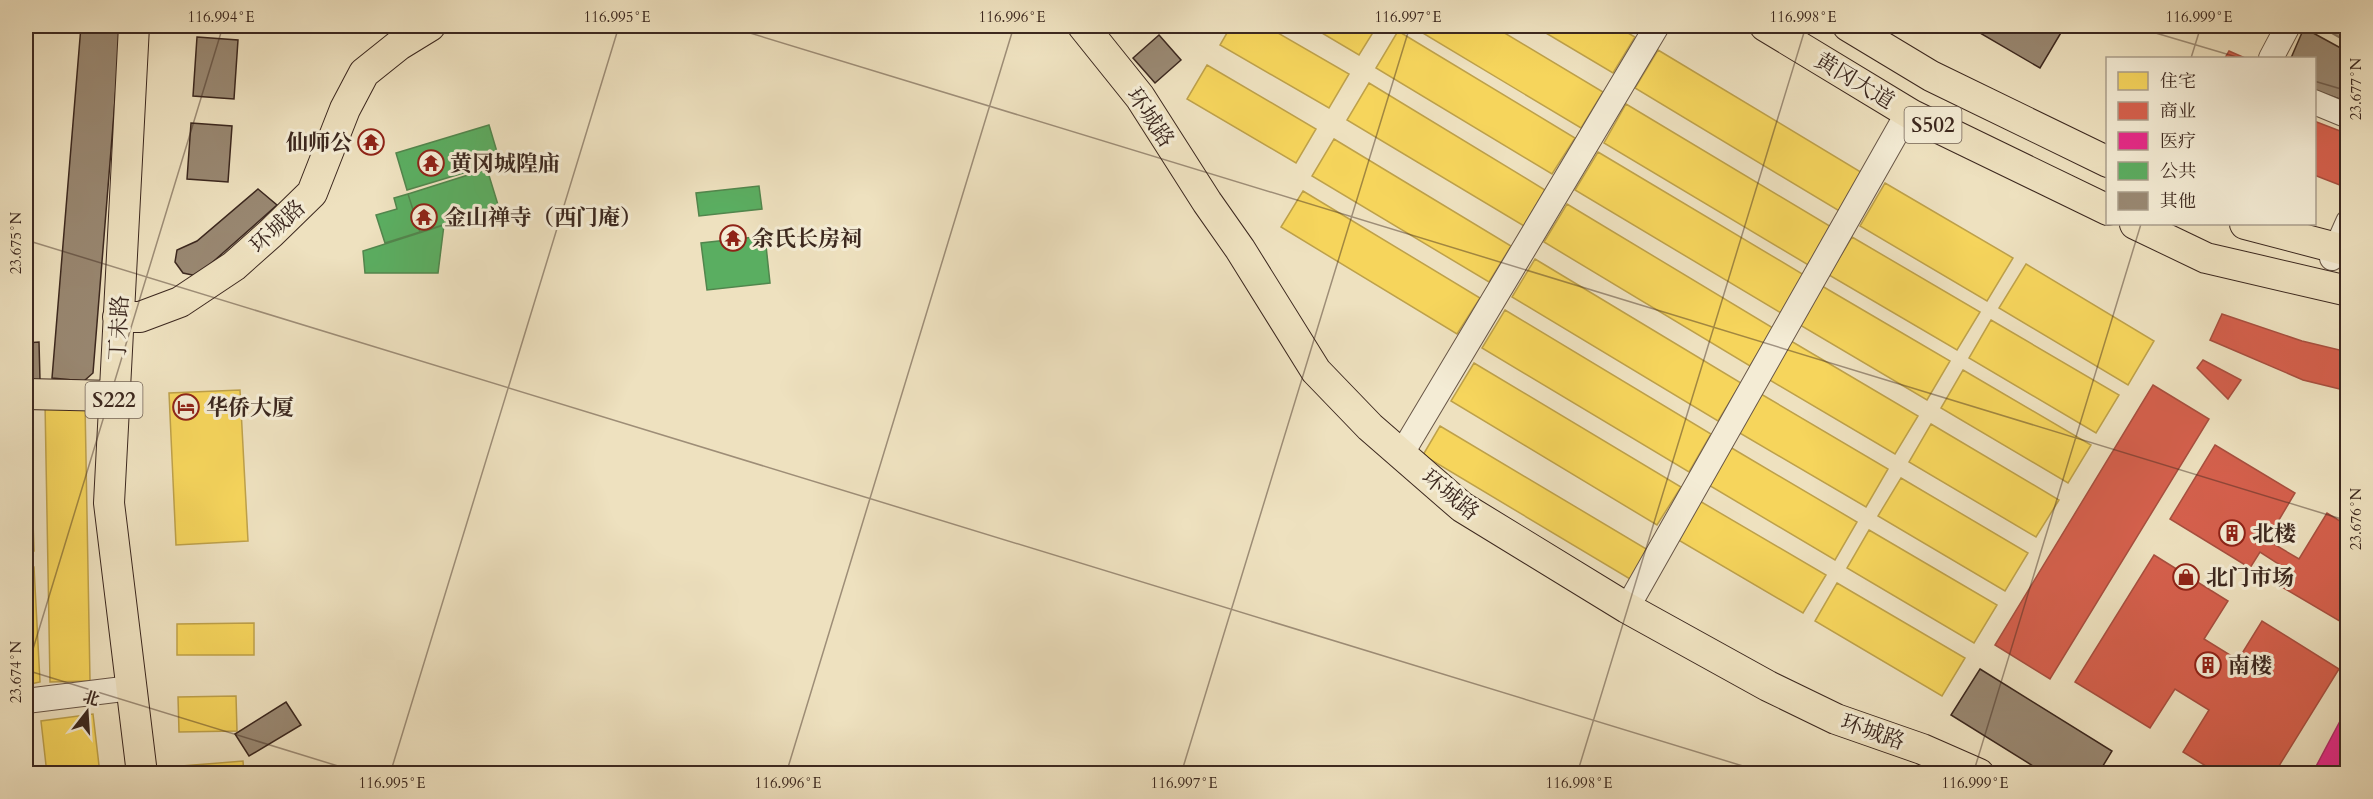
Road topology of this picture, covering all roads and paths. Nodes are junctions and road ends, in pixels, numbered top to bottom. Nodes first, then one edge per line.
1 (134, 26) edge
2 (430, 26) edge
3 (1083, 26) edge
4 (1657, 26) edge
5 (1765, 26) edge
6 (2288, 26) edge
7 (1842, 28) edge
8 (2272, 57) edge
9 (2316, 103) edge
10 (2348, 116) edge
11 (1902, 123) dead end
12 (2106, 161) edge
13 (2106, 209) edge
14 (2348, 222) edge
15 (2136, 225) edge
16 (2248, 225) edge
17 (2340, 255) edge
18 (2348, 291) edge
19 (118, 316) junction
20 (26, 394) edge
21 (114, 396) junction
22 (1402, 453) junction
23 (1627, 608) junction
24 (131, 688) junction
25 (26, 701) edge
26 (142, 774) edge
27 (1978, 774) edge

1 - 19 main road, 丁未路 / S222
2 - 19 main road, 环城路
3 - 22 main road, 环城路
4 - 22 street
5 - 13 main road, 黄冈大道 / S502
6 - 8 street
7 - 12 main road, 黄冈大道 / S502
9 - 10 street
11 - 23 street
14 - 17 street
15 - 18 main road
16 - 17 main road
19 - 21 main road, 丁未路 / S222
20 - 21 main road
21 - 24 main road, 丁未路 / S222
22 - 23 main road, 环城路
23 - 27 main road, 环城路
24 - 25 street
24 - 26 main road, 丁未路 / S222

